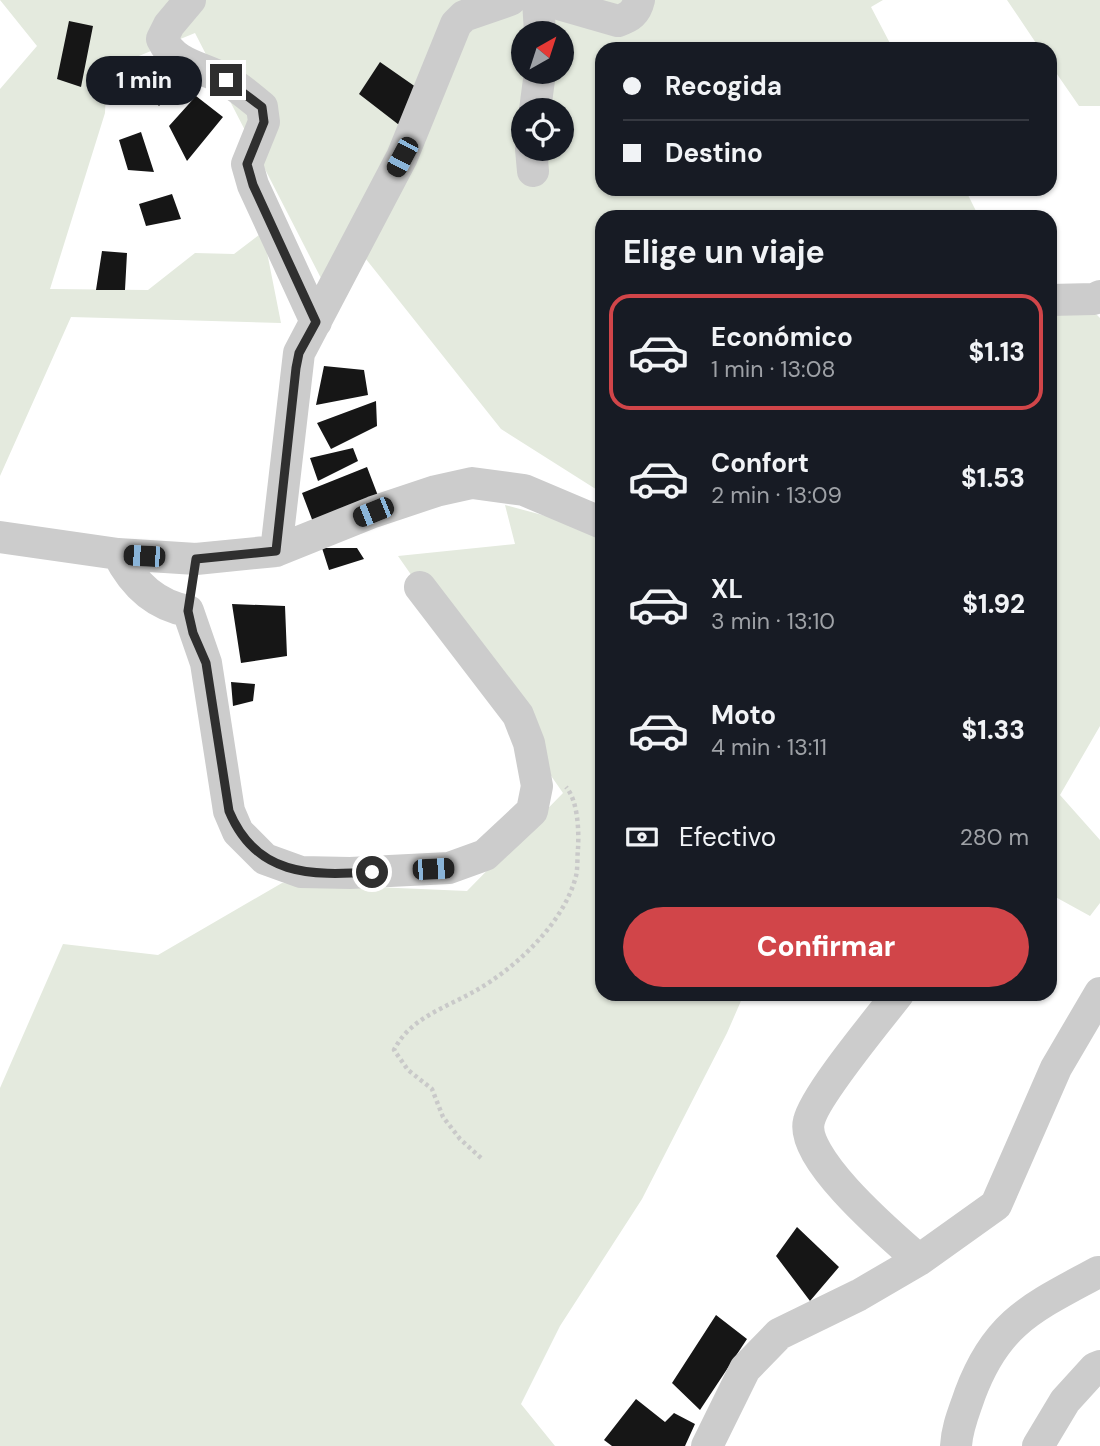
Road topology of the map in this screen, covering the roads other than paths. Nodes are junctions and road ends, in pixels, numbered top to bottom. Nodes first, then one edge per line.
1 (190, 0) edge
2 (510, 0) edge
3 (538, 0) edge
4 (545, 0) edge
5 (639, 0) edge
6 (539, 21) edge
7 (1100, 296) edge
8 (1057, 300) edge
9 (316, 322) junction
10 (595, 520) edge
11 (0, 537) edge
12 (276, 551) junction
13 (118, 554) junction
14 (196, 559) junction
15 (420, 587) dead end
16 (188, 611) junction
17 (1100, 993) edge
18 (893, 1001) edge
19 (919, 1260) junction
20 (1098, 1272) edge
21 (1100, 1366) edge
22 (707, 1446) edge
23 (956, 1446) edge
24 (1038, 1446) edge

1 - 9 street
2 - 9 street
3 - 6 street
4 - 5 street
7 - 8 street
9 - 12 street
10 - 12 street
11 - 13 street
12 - 14 street
13 - 14 street
13 - 16 street
14 - 16 street
15 - 16 street
17 - 19 street
18 - 19 street
19 - 22 street
20 - 23 street
21 - 24 street

